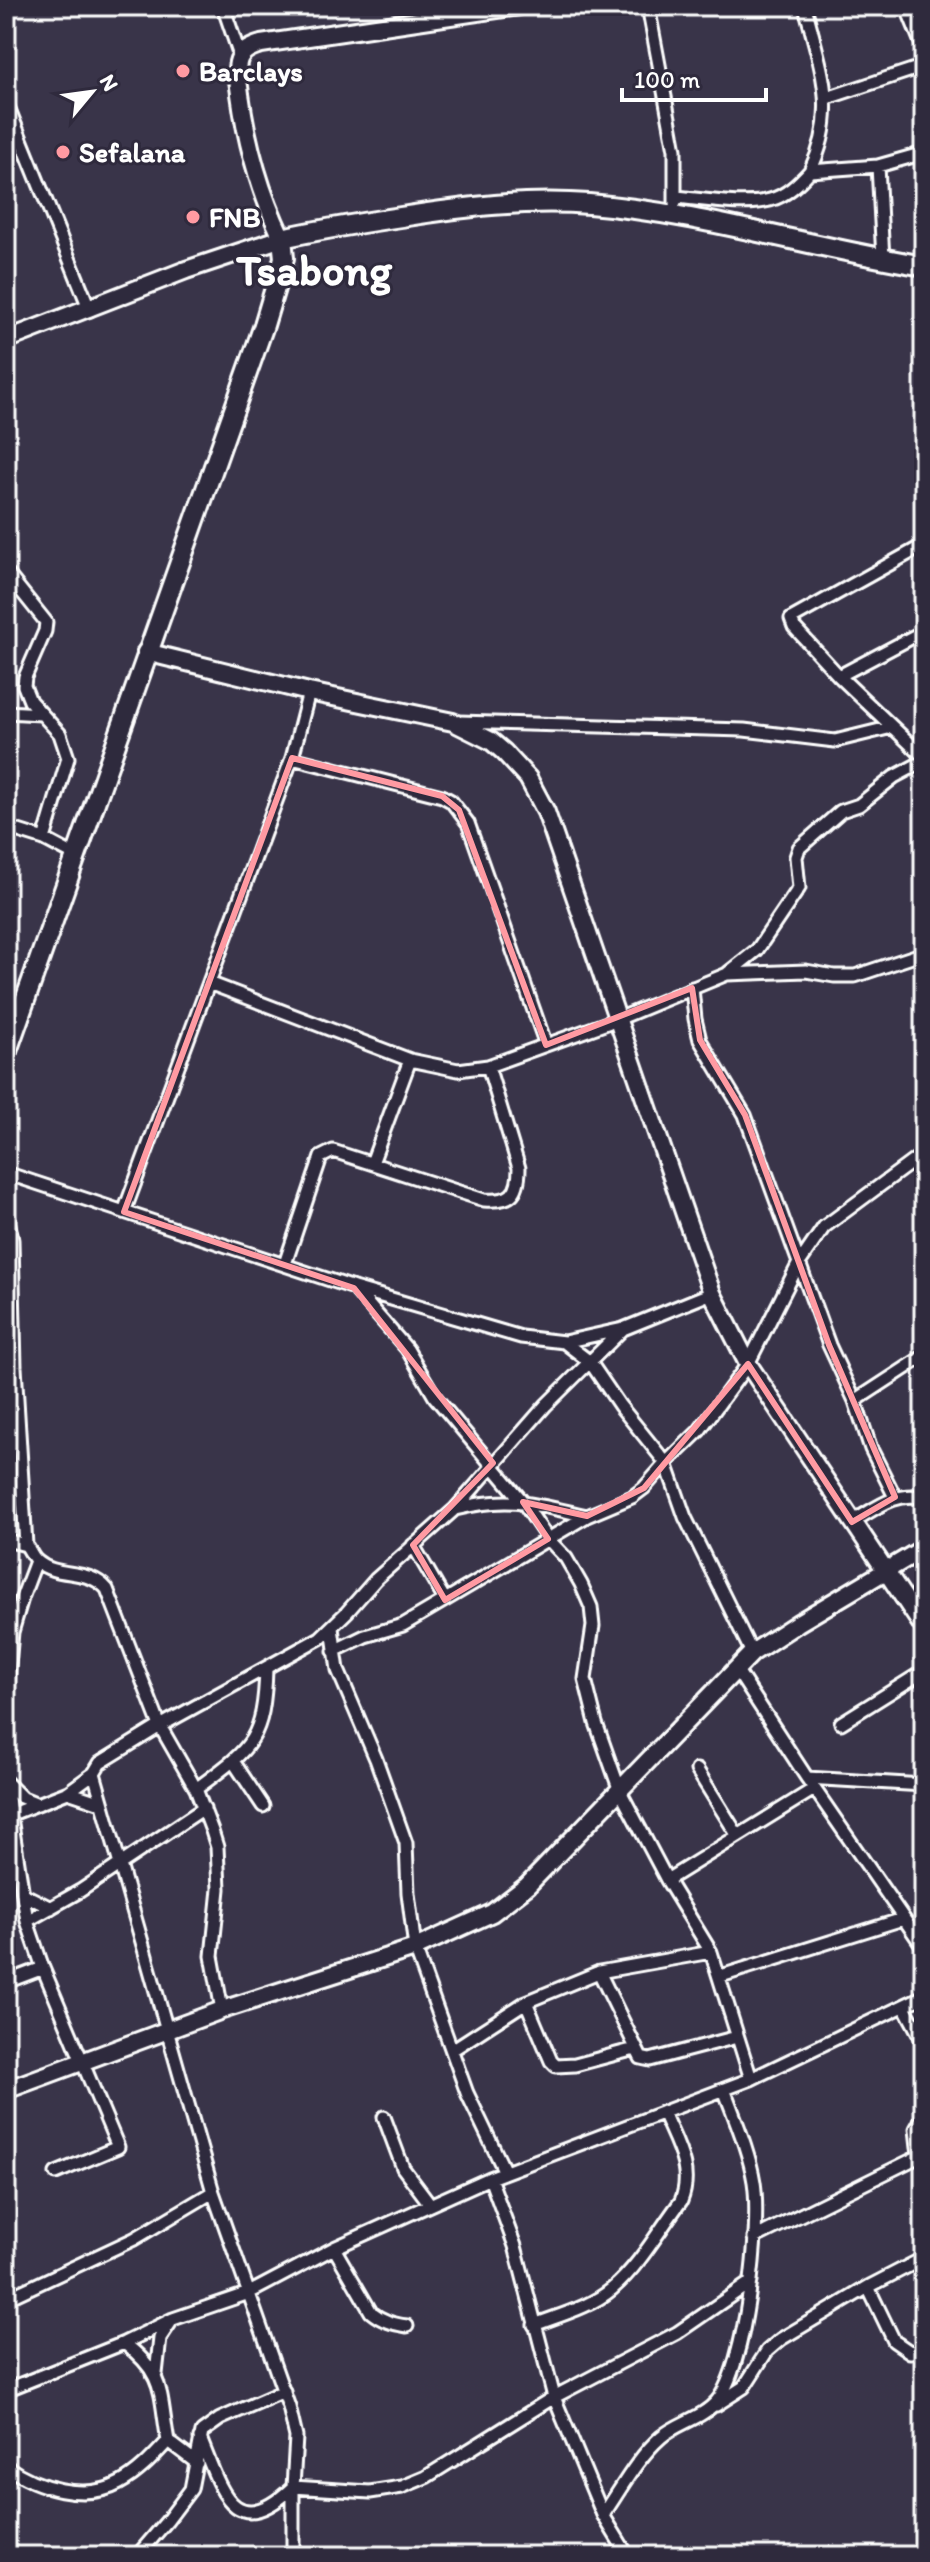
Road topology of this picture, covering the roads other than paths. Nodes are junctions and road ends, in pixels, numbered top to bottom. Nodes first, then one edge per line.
1 (223, 6) edge
2 (519, 6) edge
3 (648, 6) edge
4 (805, 6) edge
5 (906, 6) edge
6 (924, 50) edge
7 (240, 56) junction
8 (924, 66) edge
9 (827, 98) junction
10 (6, 102) edge
11 (924, 153) edge
12 (878, 166) junction
13 (810, 171) junction
14 (675, 206) junction
15 (282, 238) junction
16 (883, 259) junction
17 (924, 266) edge
18 (90, 310) junction
19 (6, 340) edge
20 (924, 545) edge
21 (6, 572) edge
22 (924, 631) edge
23 (146, 652) junction
24 (839, 676) junction
25 (309, 692) junction
26 (6, 712) edge
27 (41, 714) junction
28 (453, 722) junction
29 (892, 727) junction
30 (292, 758) junction
31 (924, 759) edge
32 (6, 827) edge
33 (44, 839) junction
34 (76, 856) junction
35 (924, 953) edge
36 (727, 974) junction
37 (209, 983) junction
38 (692, 988) junction
39 (618, 1019) junction
40 (546, 1045) junction
41 (6, 1054) edge
42 (410, 1060) junction
43 (488, 1066) junction
44 (924, 1153) edge
45 (372, 1163) junction
46 (6, 1173) edge
47 (6, 1209) edge
48 (124, 1212) junction
49 (285, 1264) junction
50 (798, 1265) junction
51 (354, 1288) junction
52 (712, 1293) junction
53 (623, 1329) junction
54 (564, 1342) junction
55 (924, 1356) edge
56 (590, 1362) junction
57 (748, 1364) junction
58 (855, 1401) junction
59 (493, 1463) junction
60 (666, 1463) junction
61 (895, 1497) junction
62 (924, 1498) edge
63 (523, 1502) junction
64 (455, 1509) junction
65 (587, 1516) junction
66 (852, 1522) junction
67 (548, 1539) junction
68 (6, 1540) edge
69 (26, 1545) junction
70 (413, 1545) junction
71 (924, 1548) edge
72 (36, 1561) junction
73 (884, 1571) junction
74 (445, 1600) junction
75 (332, 1628) junction
76 (924, 1628) edge
77 (334, 1651) junction
78 (752, 1653) junction
79 (266, 1669) junction
80 (736, 1669) junction
81 (924, 1671) edge
82 (6, 1700) edge
83 (841, 1723) dead end
84 (160, 1726) junction
85 (233, 1761) junction
86 (697, 1770) dead end
87 (94, 1773) junction
88 (6, 1783) edge
89 (810, 1783) junction
90 (924, 1785) edge
91 (196, 1789) junction
92 (620, 1791) junction
93 (68, 1792) junction
94 (101, 1803) junction
95 (38, 1804) junction
96 (263, 1806) dead end
97 (204, 1808) junction
98 (12, 1814) junction
99 (738, 1836) junction
100 (121, 1865) junction
101 (667, 1880) junction
102 (23, 1894) junction
103 (51, 1908) junction
104 (903, 1919) junction
105 (27, 1921) junction
106 (415, 1948) junction
107 (924, 1948) edge
108 (711, 1952) junction
109 (43, 1968) junction
110 (599, 1972) junction
111 (721, 1976) junction
112 (6, 1982) edge
113 (924, 1996) edge
114 (526, 2002) junction
115 (904, 2006) junction
116 (222, 2010) junction
117 (168, 2029) junction
118 (737, 2037) junction
119 (924, 2043) edge
120 (635, 2049) junction
121 (452, 2050) junction
122 (84, 2061) junction
123 (751, 2079) junction
124 (724, 2089) junction
125 (6, 2090) edge
126 (663, 2112) junction
127 (924, 2115) edge
128 (384, 2117) dead end
129 (922, 2155) edge
130 (505, 2172) junction
131 (56, 2173) dead end
132 (490, 2178) junction
133 (213, 2192) junction
134 (430, 2204) junction
135 (754, 2238) junction
136 (334, 2248) junction
137 (924, 2258) edge
138 (751, 2282) junction
139 (868, 2287) junction
140 (249, 2293) junction
141 (6, 2299) edge
142 (173, 2319) junction
143 (534, 2325) junction
144 (407, 2326) dead end
145 (124, 2343) junction
146 (924, 2350) edge
147 (156, 2374) junction
148 (6, 2390) edge
149 (284, 2391) junction
150 (554, 2397) junction
151 (711, 2408) junction
152 (200, 2438) junction
153 (168, 2441) junction
154 (197, 2463) junction
155 (6, 2466) edge
156 (293, 2487) junction
157 (603, 2515) junction
158 (137, 2556) edge
159 (293, 2556) edge
160 (628, 2556) edge

1 - 7 street
2 - 7 street
3 - 14 street
4 - 9 street
5 - 6 street
7 - 15 street
8 - 9 street
9 - 13 street
10 - 18 street
11 - 12 street
12 - 13 street
12 - 16 street
13 - 14 street
14 - 15 main road
14 - 16 main road
15 - 18 street
15 - 23 main road
16 - 17 main road
18 - 19 street
20 - 24 street
21 - 27 street
22 - 24 street
23 - 25 street
23 - 34 main road
24 - 29 street
25 - 28 street
25 - 30 street
26 - 27 street
27 - 33 street
28 - 29 street
28 - 39 street
29 - 31 street
30 - 37 street
30 - 40 street
31 - 36 street
32 - 33 street
33 - 34 street
34 - 41 main road
35 - 36 street
36 - 38 street
37 - 42 street
37 - 48 street
38 - 39 street
38 - 50 street
39 - 40 street
39 - 52 street
40 - 43 street
42 - 43 street
42 - 45 street
43 - 45 street
44 - 50 street
45 - 49 street
46 - 48 street
47 - 69 street
48 - 49 street
49 - 51 street
50 - 57 street
50 - 58 street
51 - 54 street
51 - 59 street
52 - 53 street
52 - 57 street
53 - 54 street
53 - 56 street
54 - 56 street
55 - 58 street
56 - 59 street
56 - 60 street
57 - 60 street
57 - 66 street
58 - 61 street
59 - 63 street
59 - 64 street
60 - 65 street
60 - 78 street
61 - 62 street
61 - 66 street
63 - 64 street
63 - 65 street
63 - 67 street
64 - 70 street
65 - 67 street
66 - 73 street
67 - 74 street
67 - 92 street
68 - 69 street
69 - 72 street
70 - 74 street
70 - 75 street
71 - 73 street
72 - 82 street
72 - 84 street
73 - 76 street
73 - 78 street
74 - 77 street
75 - 77 street
75 - 79 street
77 - 106 street
78 - 80 street
79 - 84 street
79 - 85 street
80 - 89 street
80 - 92 street
81 - 83 street
84 - 87 street
84 - 91 street
85 - 91 street
85 - 96 street
86 - 99 street
87 - 93 street
87 - 94 street
88 - 95 street
88 - 98 street
89 - 90 street
89 - 99 street
89 - 104 street
91 - 97 street
92 - 101 street
92 - 106 street
93 - 94 street
93 - 95 street
94 - 100 street
95 - 98 street
97 - 100 street
97 - 116 street
98 - 102 street
99 - 101 street
100 - 103 street
100 - 117 street
101 - 108 street
102 - 103 street
102 - 105 street
103 - 105 street
104 - 107 street
104 - 111 street
105 - 109 street
106 - 116 street
106 - 121 street
108 - 110 street
108 - 111 street
109 - 112 street
109 - 122 street
110 - 114 street
110 - 120 street
111 - 118 street
113 - 115 street
114 - 120 street
114 - 121 street
115 - 119 street
115 - 123 street
116 - 117 street
117 - 122 street
117 - 133 street
118 - 120 street
118 - 123 street
121 - 130 street
122 - 125 street
122 - 131 street
123 - 124 street
124 - 126 street
124 - 135 street
126 - 130 street
126 - 143 street
127 - 129 street
128 - 134 street
129 - 135 street
130 - 132 street
132 - 134 street
132 - 143 street
133 - 140 street
133 - 141 street
134 - 136 street
135 - 138 street
136 - 140 street
136 - 144 street
137 - 139 street
138 - 150 street
138 - 151 street
139 - 146 street
139 - 151 street
140 - 142 street
140 - 149 street
142 - 145 street
142 - 147 street
143 - 150 street
145 - 147 street
145 - 148 street
147 - 153 street
149 - 152 street
149 - 156 street
150 - 156 street
150 - 157 street
151 - 157 street
152 - 154 street
152 - 156 street
153 - 154 street
153 - 155 street
154 - 158 street
156 - 159 street
157 - 160 street

